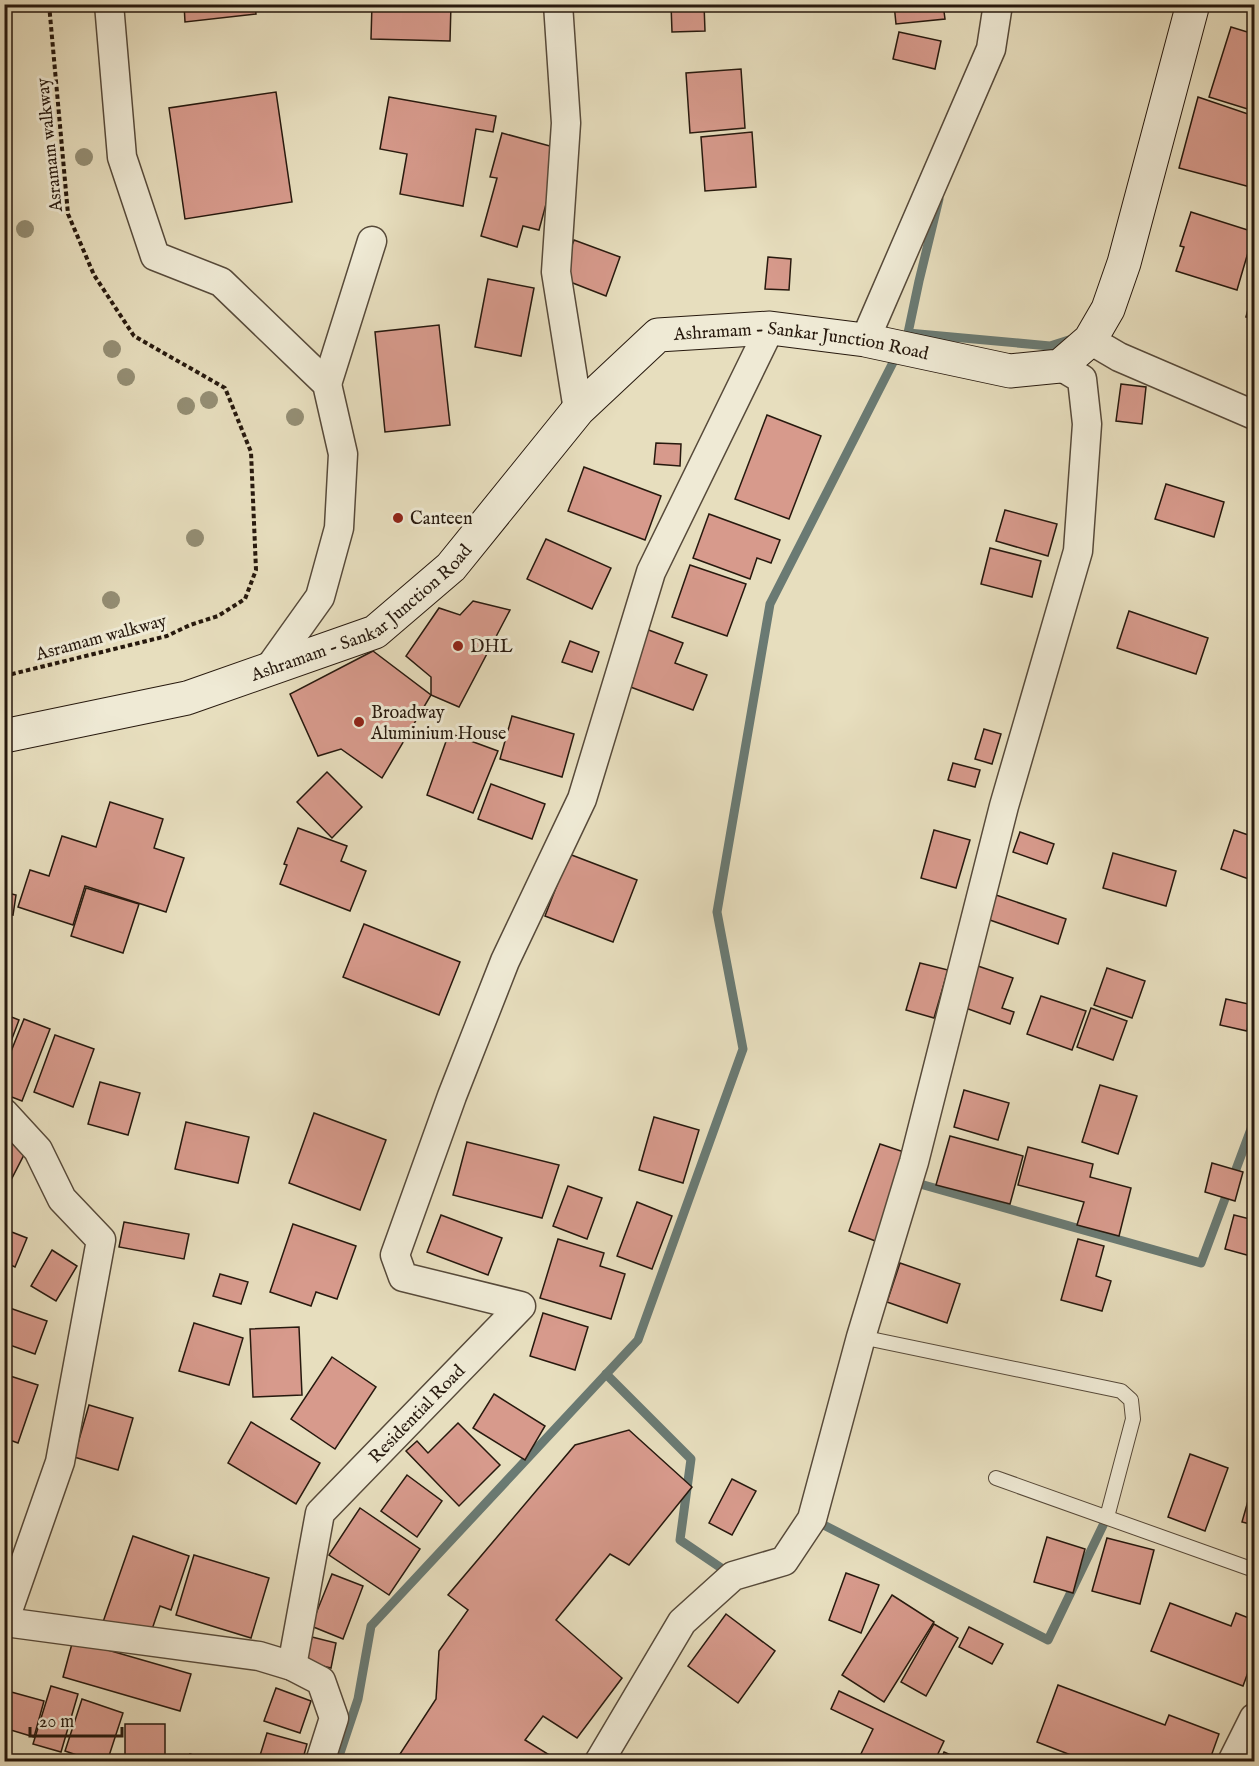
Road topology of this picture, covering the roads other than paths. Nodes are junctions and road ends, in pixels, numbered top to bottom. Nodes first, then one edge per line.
1 (109, 4) edge
2 (558, 4) edge
3 (998, 4) edge
4 (1193, 4) edge
5 (372, 241) dead end
6 (770, 328) junction
7 (865, 339) junction
8 (1090, 340) junction
9 (1060, 366) junction
10 (327, 384) junction
11 (578, 410) junction
12 (1254, 416) edge
13 (270, 668) junction
14 (4, 736) edge
15 (4, 1113) edge
16 (861, 1337) junction
17 (996, 1478) dead end
18 (1107, 1517) junction
19 (1254, 1570) edge
20 (5, 1622) edge
21 (292, 1666) junction
22 (1254, 1718) edge
23 (320, 1761) edge
24 (599, 1761) edge
25 (1232, 1761) edge

1 - 10 street
2 - 11 street
3 - 7 street
4 - 8 street
5 - 10 street
6 - 7 street, Ashramam - Sankar Junction Road
6 - 11 street, Ashramam - Sankar Junction Road
6 - 21 street, Residential Road
7 - 9 street, Ashramam - Sankar Junction Road
8 - 9 street
8 - 12 street
9 - 16 street
10 - 13 street
11 - 13 street, Ashramam - Sankar Junction Road
13 - 14 street, Ashramam - Sankar Junction Road
15 - 20 street
16 - 18 lane
16 - 24 street
17 - 18 lane
18 - 19 lane
20 - 21 street
21 - 23 street
22 - 25 street

